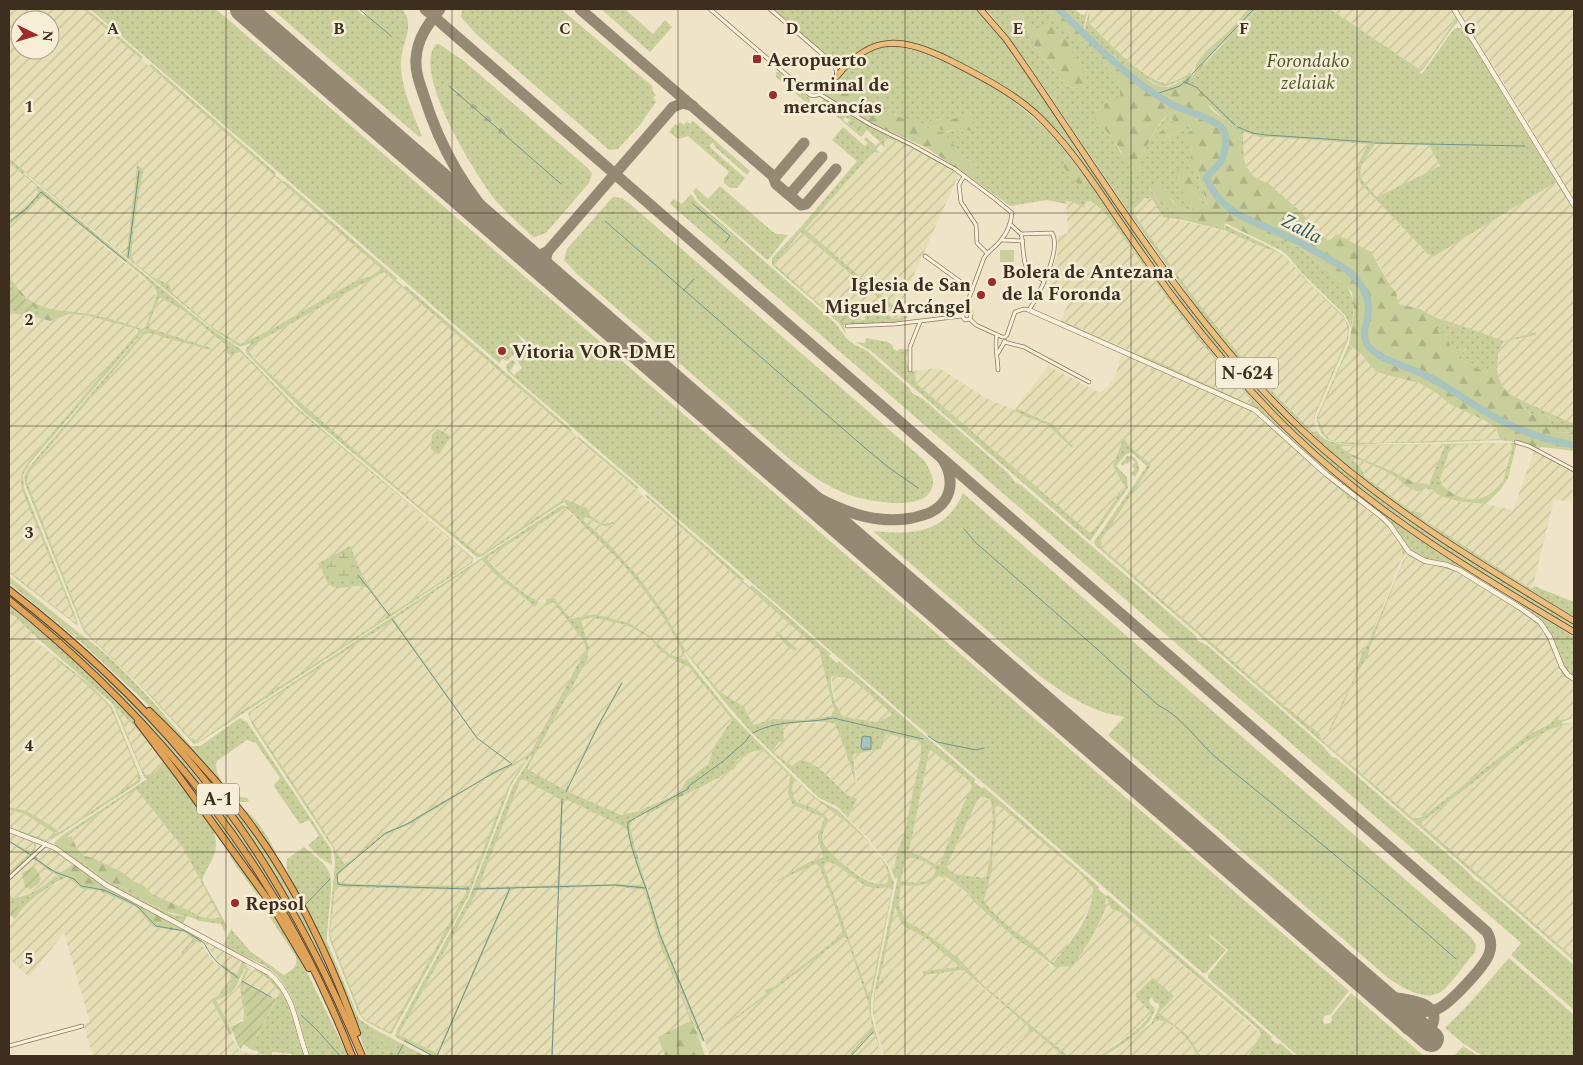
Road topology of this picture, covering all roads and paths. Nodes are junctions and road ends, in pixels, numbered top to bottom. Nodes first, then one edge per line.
1 (710, 9) edge
2 (770, 9) edge
3 (980, 9) edge
4 (1454, 9) edge
5 (837, 76) junction
6 (821, 95) junction
7 (964, 176) junction
8 (1574, 205) edge
9 (1010, 224) junction
10 (1021, 234) junction
11 (1001, 240) junction
12 (1023, 240) junction
13 (987, 253) junction
14 (925, 256) dead end
15 (1043, 280) junction
16 (972, 290) junction
17 (967, 310) junction
18 (1029, 310) junction
19 (962, 316) junction
20 (970, 319) junction
21 (920, 322) junction
22 (847, 326) dead end
23 (997, 335) junction
24 (1005, 337) junction
25 (1004, 342) junction
26 (998, 353) junction
27 (910, 370) dead end
28 (998, 370) dead end
29 (1089, 382) dead end
30 (1516, 442) dead end
31 (1574, 470) edge
32 (9, 590) edge
33 (9, 600) edge
34 (1574, 621) edge
35 (1574, 632) edge
36 (108, 675) junction
37 (1574, 679) edge
38 (128, 706) junction
39 (9, 830) edge
40 (47, 844) junction
41 (9, 878) edge
42 (332, 1007) junction
43 (82, 1026) dead end
44 (9, 1046) edge
45 (307, 1056) edge
46 (352, 1056) edge
47 (362, 1056) edge

1 - 6 street
2 - 5 street
3 - 34 highway, N-624
4 - 8 street
5 - 6 street
5 - 35 highway, N-624
6 - 7 street
7 - 9 street
7 - 13 street
9 - 10 street
9 - 11 street
10 - 12 street
10 - 15 street
11 - 12 street
11 - 13 street
12 - 15 street
13 - 16 street
14 - 16 street
15 - 18 street
16 - 17 street
17 - 19 street
17 - 20 street
18 - 24 street
18 - 37 street
19 - 20 street
19 - 21 street
20 - 23 street
21 - 22 street
21 - 27 street
23 - 24 street
23 - 26 street
24 - 25 street
25 - 26 street
25 - 29 street
26 - 28 street
30 - 31 street
32 - 36 highway, A-1
33 - 38 highway, A-1
36 - 47 highway, A-1
36 - 47 highway
38 - 42 highway
38 - 42 highway, A-1
39 - 40 street
40 - 41 street
40 - 45 street
42 - 46 highway, A-1
43 - 44 street

